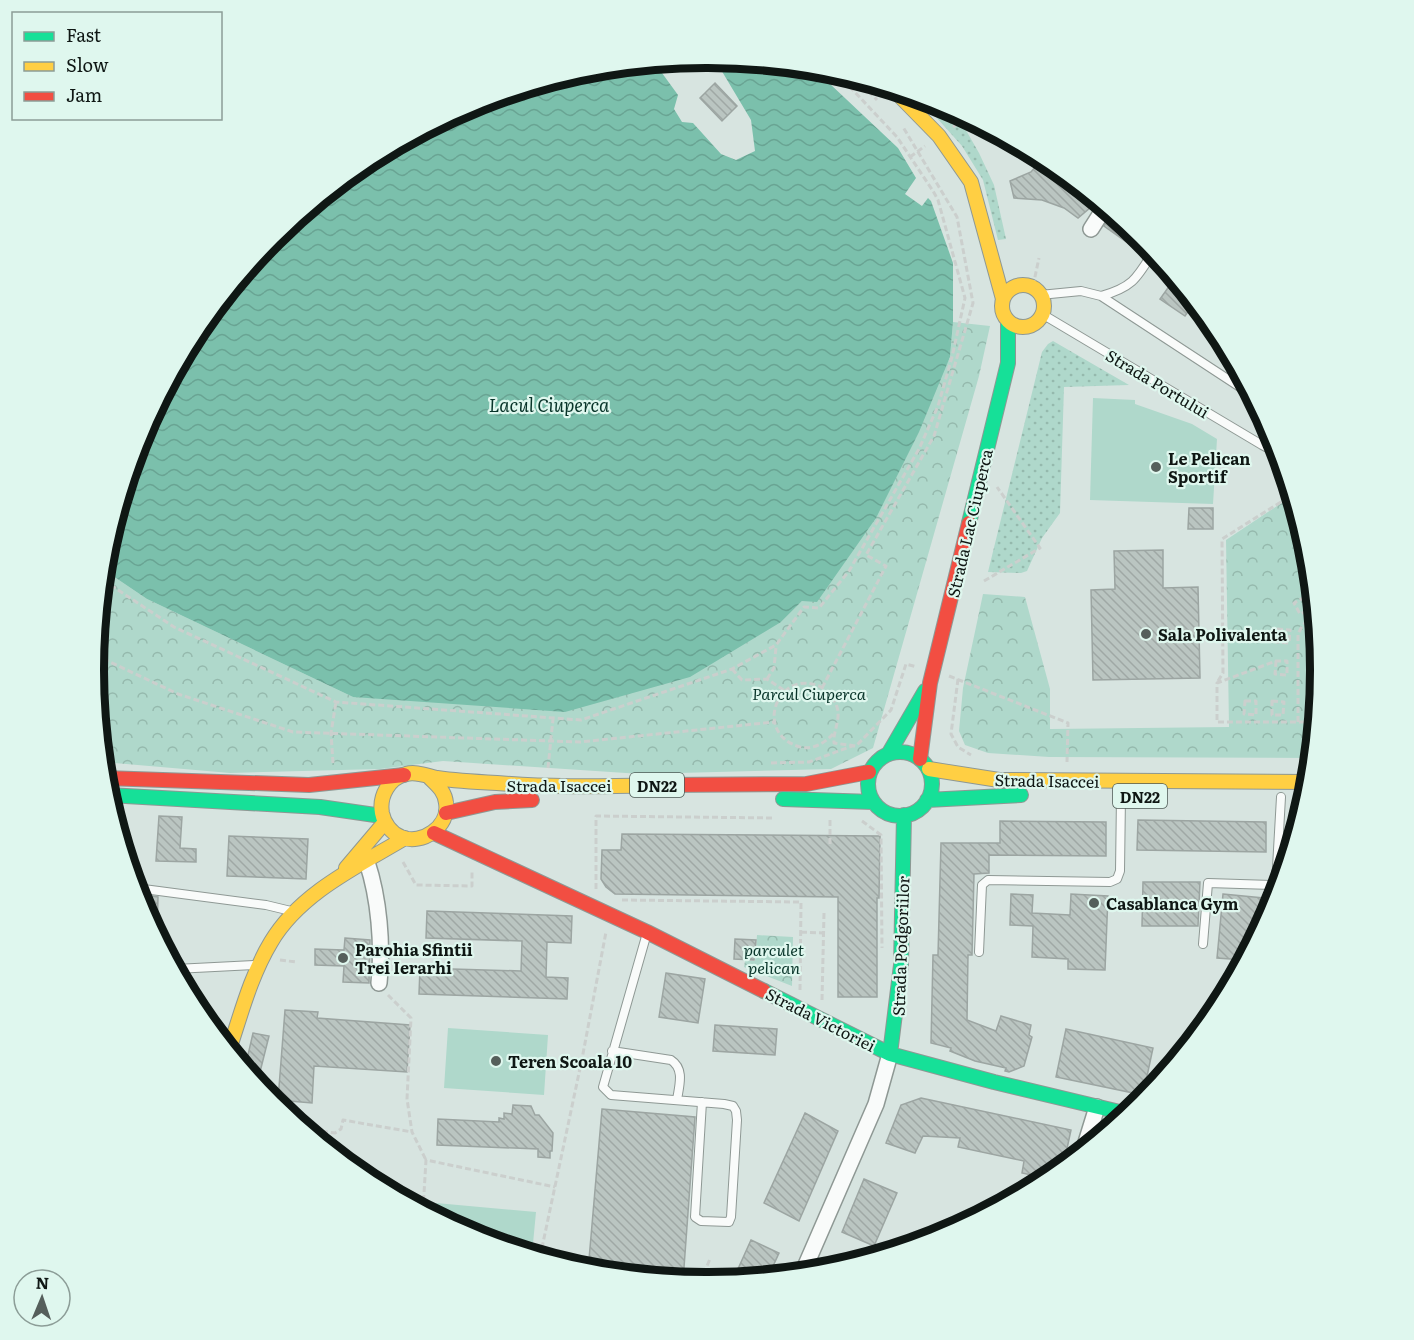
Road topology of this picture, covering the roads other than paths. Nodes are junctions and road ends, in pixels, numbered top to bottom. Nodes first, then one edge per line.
1 (904, 100) edge
2 (1101, 214) edge
3 (1091, 230) dead end
4 (993, 259) junction
5 (1148, 260) edge
6 (1017, 286) junction
7 (1036, 292) junction
8 (1101, 296) junction
9 (1003, 299) junction
10 (1042, 314) junction
11 (1008, 322) junction
12 (1028, 326) junction
13 (1008, 363) junction
14 (1237, 385) edge
15 (1265, 441) edge
16 (1262, 445) junction
17 (1267, 448) edge
18 (930, 683) junction
19 (889, 753) junction
20 (924, 764) junction
21 (869, 772) junction
22 (404, 775) junction
23 (429, 777) junction
24 (115, 778) edge
25 (1299, 782) edge
26 (1032, 795) dead end
27 (118, 796) edge
28 (1121, 796) dead end
29 (1275, 796) joint
30 (1296, 797) edge
31 (640, 799) dead end
32 (770, 799) dead end
33 (927, 800) junction
34 (873, 802) junction
35 (446, 813) junction
36 (904, 815) junction
37 (383, 819) junction
38 (434, 833) junction
39 (405, 838) junction
40 (367, 862) junction
41 (1277, 868) edge
42 (334, 882) junction
43 (1270, 886) edge
44 (146, 889) edge
45 (295, 912) junction
46 (648, 932) junction
47 (1203, 944) dead end
48 (979, 952) dead end
49 (260, 965) junction
50 (184, 969) edge
51 (379, 983) road end
52 (232, 1041) edge
53 (612, 1051) junction
54 (890, 1054) junction
55 (677, 1100) junction
56 (702, 1102) junction
57 (1097, 1107) junction
58 (1116, 1111) edge
59 (1088, 1136) edge
60 (806, 1264) edge

1 - 4 main road
2 - 3 street
4 - 6 main road
4 - 9 main road
5 - 8 lane
6 - 7 main road
6 - 9 main road
7 - 8 lane
7 - 10 main road
8 - 14 lane
9 - 11 main road
10 - 12 main road
10 - 16 lane, Strada Portului
11 - 12 main road
11 - 13 main road, Strada Lac Ciuperca
12 - 13 main road, Strada Lac Ciuperca
13 - 18 main road, Strada Lac Ciuperca
15 - 16 lane
16 - 17 lane, Strada Portului
18 - 19 main road, Strada Lac Ciuperca
18 - 20 main road, Strada Lac Ciuperca
19 - 20 main road, Strada Isaccei
19 - 21 main road
20 - 25 main road, Strada Isaccei / DN22
20 - 33 main road
21 - 23 main road, Strada Isaccei / DN22
21 - 34 main road
22 - 23 main road, Strada Isaccei / DN22
22 - 24 main road, Strada Isaccei / DN22
22 - 37 main road
23 - 35 main road
26 - 33 main road, Strada Isaccei
27 - 37 main road
28 - 48 lane
29 - 30 main road
29 - 41 lane
31 - 35 main road, Strada Isaccei / DN22
32 - 34 main road
33 - 36 main road, Strada Isaccei
34 - 36 main road
35 - 38 main road
36 - 54 main road, Strada Podgoriilor
37 - 39 main road
37 - 42 main road
38 - 39 main road
38 - 46 main road, Strada Victoriei
39 - 40 main road
40 - 42 main road
40 - 51 street
42 - 45 main road
43 - 47 lane
44 - 45 lane
45 - 49 main road
46 - 53 lane
46 - 54 main road, Strada Victoriei
49 - 50 lane
49 - 52 main road
53 - 55 lane
53 - 55 lane
54 - 57 main road, Strada Victoriei
54 - 60 street, Strada Podgoriilor
55 - 56 lane
56 - 56 lane
57 - 58 main road, Strada Victoriei
57 - 59 street

